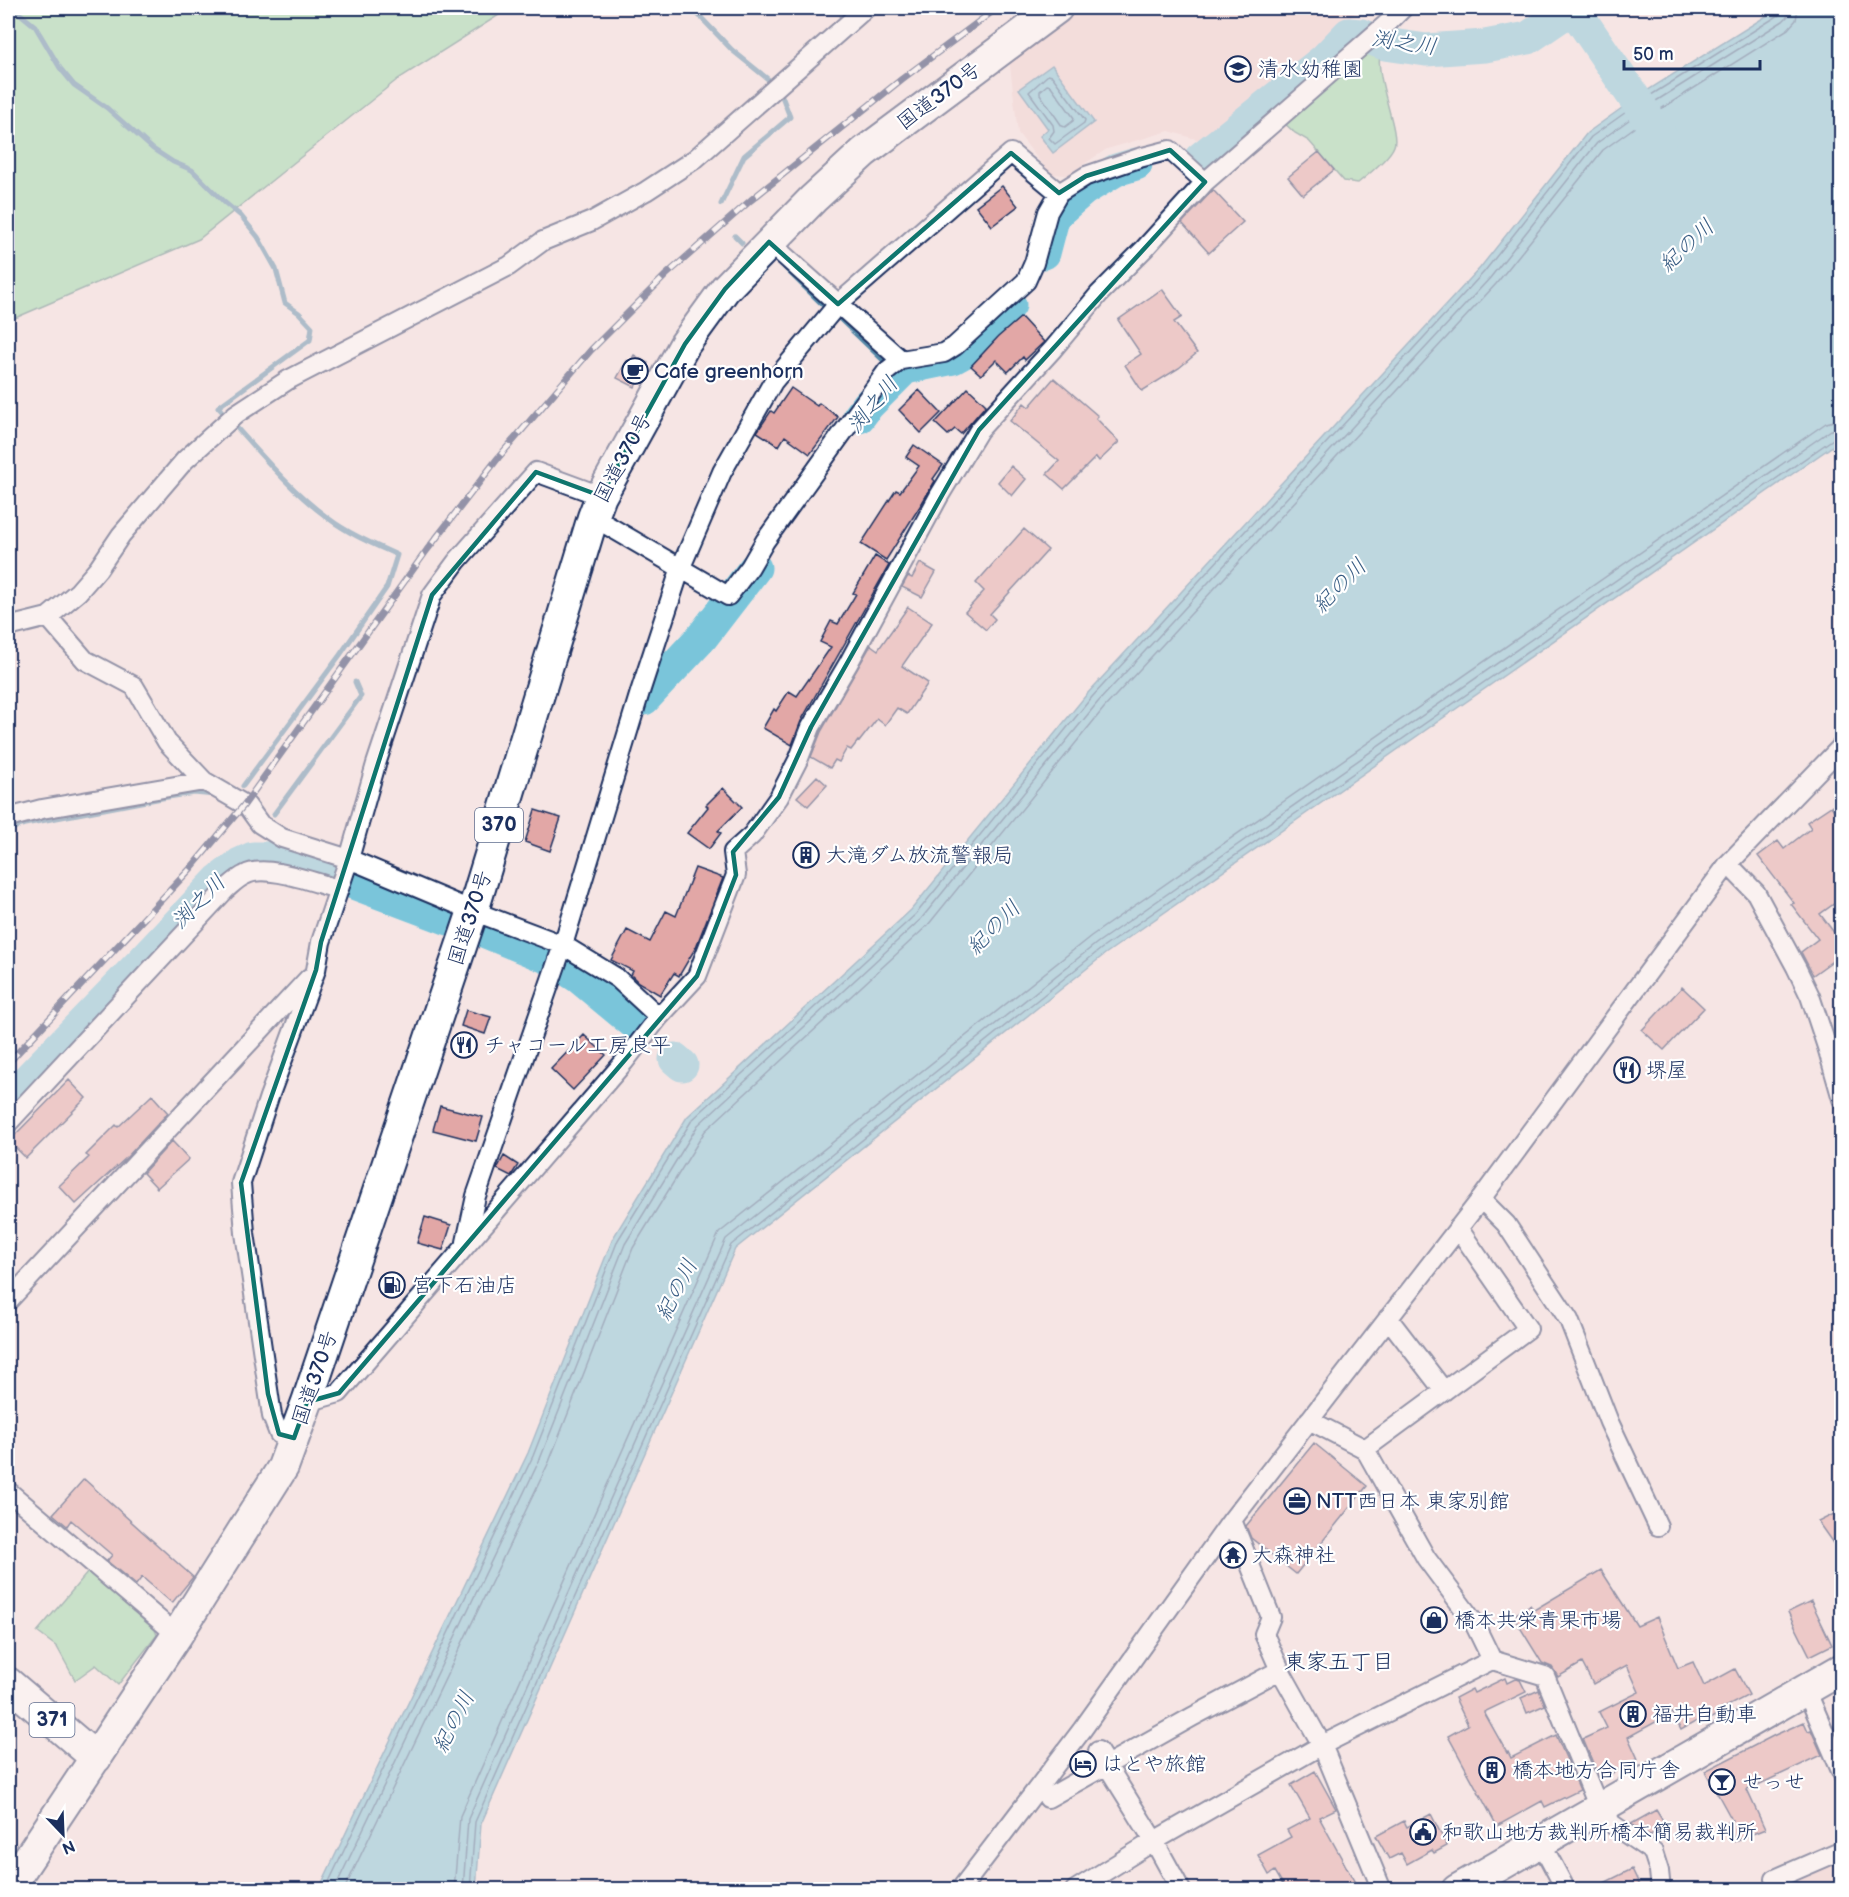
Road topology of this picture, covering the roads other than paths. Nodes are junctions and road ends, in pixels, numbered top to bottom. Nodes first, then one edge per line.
1 (866, 8) edge
2 (1057, 8) edge
3 (1403, 8) edge
4 (1205, 182) junction
5 (1059, 193) junction
6 (770, 242) junction
7 (838, 304) junction
8 (901, 360) junction
9 (597, 507) junction
10 (681, 567) junction
11 (48, 617) junction
12 (8, 627) edge
13 (1842, 746) edge
14 (204, 781) junction
15 (8, 818) edge
16 (1728, 864) junction
17 (342, 875) junction
18 (473, 911) junction
19 (562, 950) junction
20 (316, 970) junction
21 (659, 1017) junction
22 (1842, 1099) edge
23 (8, 1123) edge
24 (1481, 1199) junction
25 (1458, 1228) junction
26 (466, 1243) junction
27 (8, 1301) edge
28 (1388, 1318) junction
29 (1444, 1391) junction
30 (307, 1402) junction
31 (1309, 1420) junction
32 (294, 1438) junction
33 (1365, 1449) junction
34 (8, 1491) edge
35 (1232, 1520) junction
36 (1658, 1526) dead end
37 (177, 1635) junction
38 (1492, 1660) junction
39 (1280, 1670) junction
40 (1842, 1670) edge
41 (8, 1683) edge
42 (1806, 1690) junction
43 (1322, 1745) junction
44 (96, 1758) junction
45 (1103, 1758) junction
46 (1842, 1773) edge
47 (1048, 1798) dead end
48 (1599, 1808) junction
49 (1154, 1842) junction
50 (1541, 1843) junction
51 (1842, 1850) edge
52 (8, 1889) edge
53 (960, 1890) edge
54 (1075, 1890) edge
55 (1181, 1890) edge
56 (1382, 1890) edge
57 (1457, 1890) edge
58 (1566, 1890) edge
59 (1661, 1890) edge
60 (1777, 1890) edge

1 - 11 street
2 - 6 highway, 国道370号 / 370
3 - 4 street
4 - 5 street
4 - 21 street
5 - 7 street
5 - 8 street
6 - 7 street
6 - 9 highway, 国道370号 / 370
7 - 8 street
7 - 10 street
8 - 10 street
9 - 10 street
9 - 17 street
9 - 18 highway, 国道370号 / 370
10 - 19 street
11 - 12 street
11 - 14 street
13 - 16 street
14 - 15 street
14 - 17 street
16 - 22 street
16 - 24 street
17 - 18 street
17 - 20 street
17 - 23 street
18 - 19 street
18 - 30 highway, 国道370号 / 370
19 - 21 street
19 - 26 street
20 - 27 street
20 - 32 street
21 - 26 street
24 - 25 street
24 - 36 street
25 - 28 street
25 - 29 street
26 - 30 street
28 - 29 street
28 - 31 street
29 - 33 street
30 - 32 highway, 国道370号 / 370
31 - 33 street
31 - 35 street
32 - 37 highway, 国道370号 / 370
33 - 38 street
34 - 37 street
35 - 39 street
35 - 53 street
37 - 44 highway, 国道370号 / 370
38 - 43 street
38 - 48 street
39 - 43 street
39 - 45 street
40 - 42 highway
41 - 44 highway, 371
42 - 46 street
42 - 48 highway
43 - 49 street
43 - 56 street
44 - 52 highway, 国道370号 / 370
45 - 47 street
45 - 49 street
48 - 50 highway
48 - 59 street
49 - 54 street
49 - 55 street
50 - 57 highway
50 - 58 street
51 - 60 street

